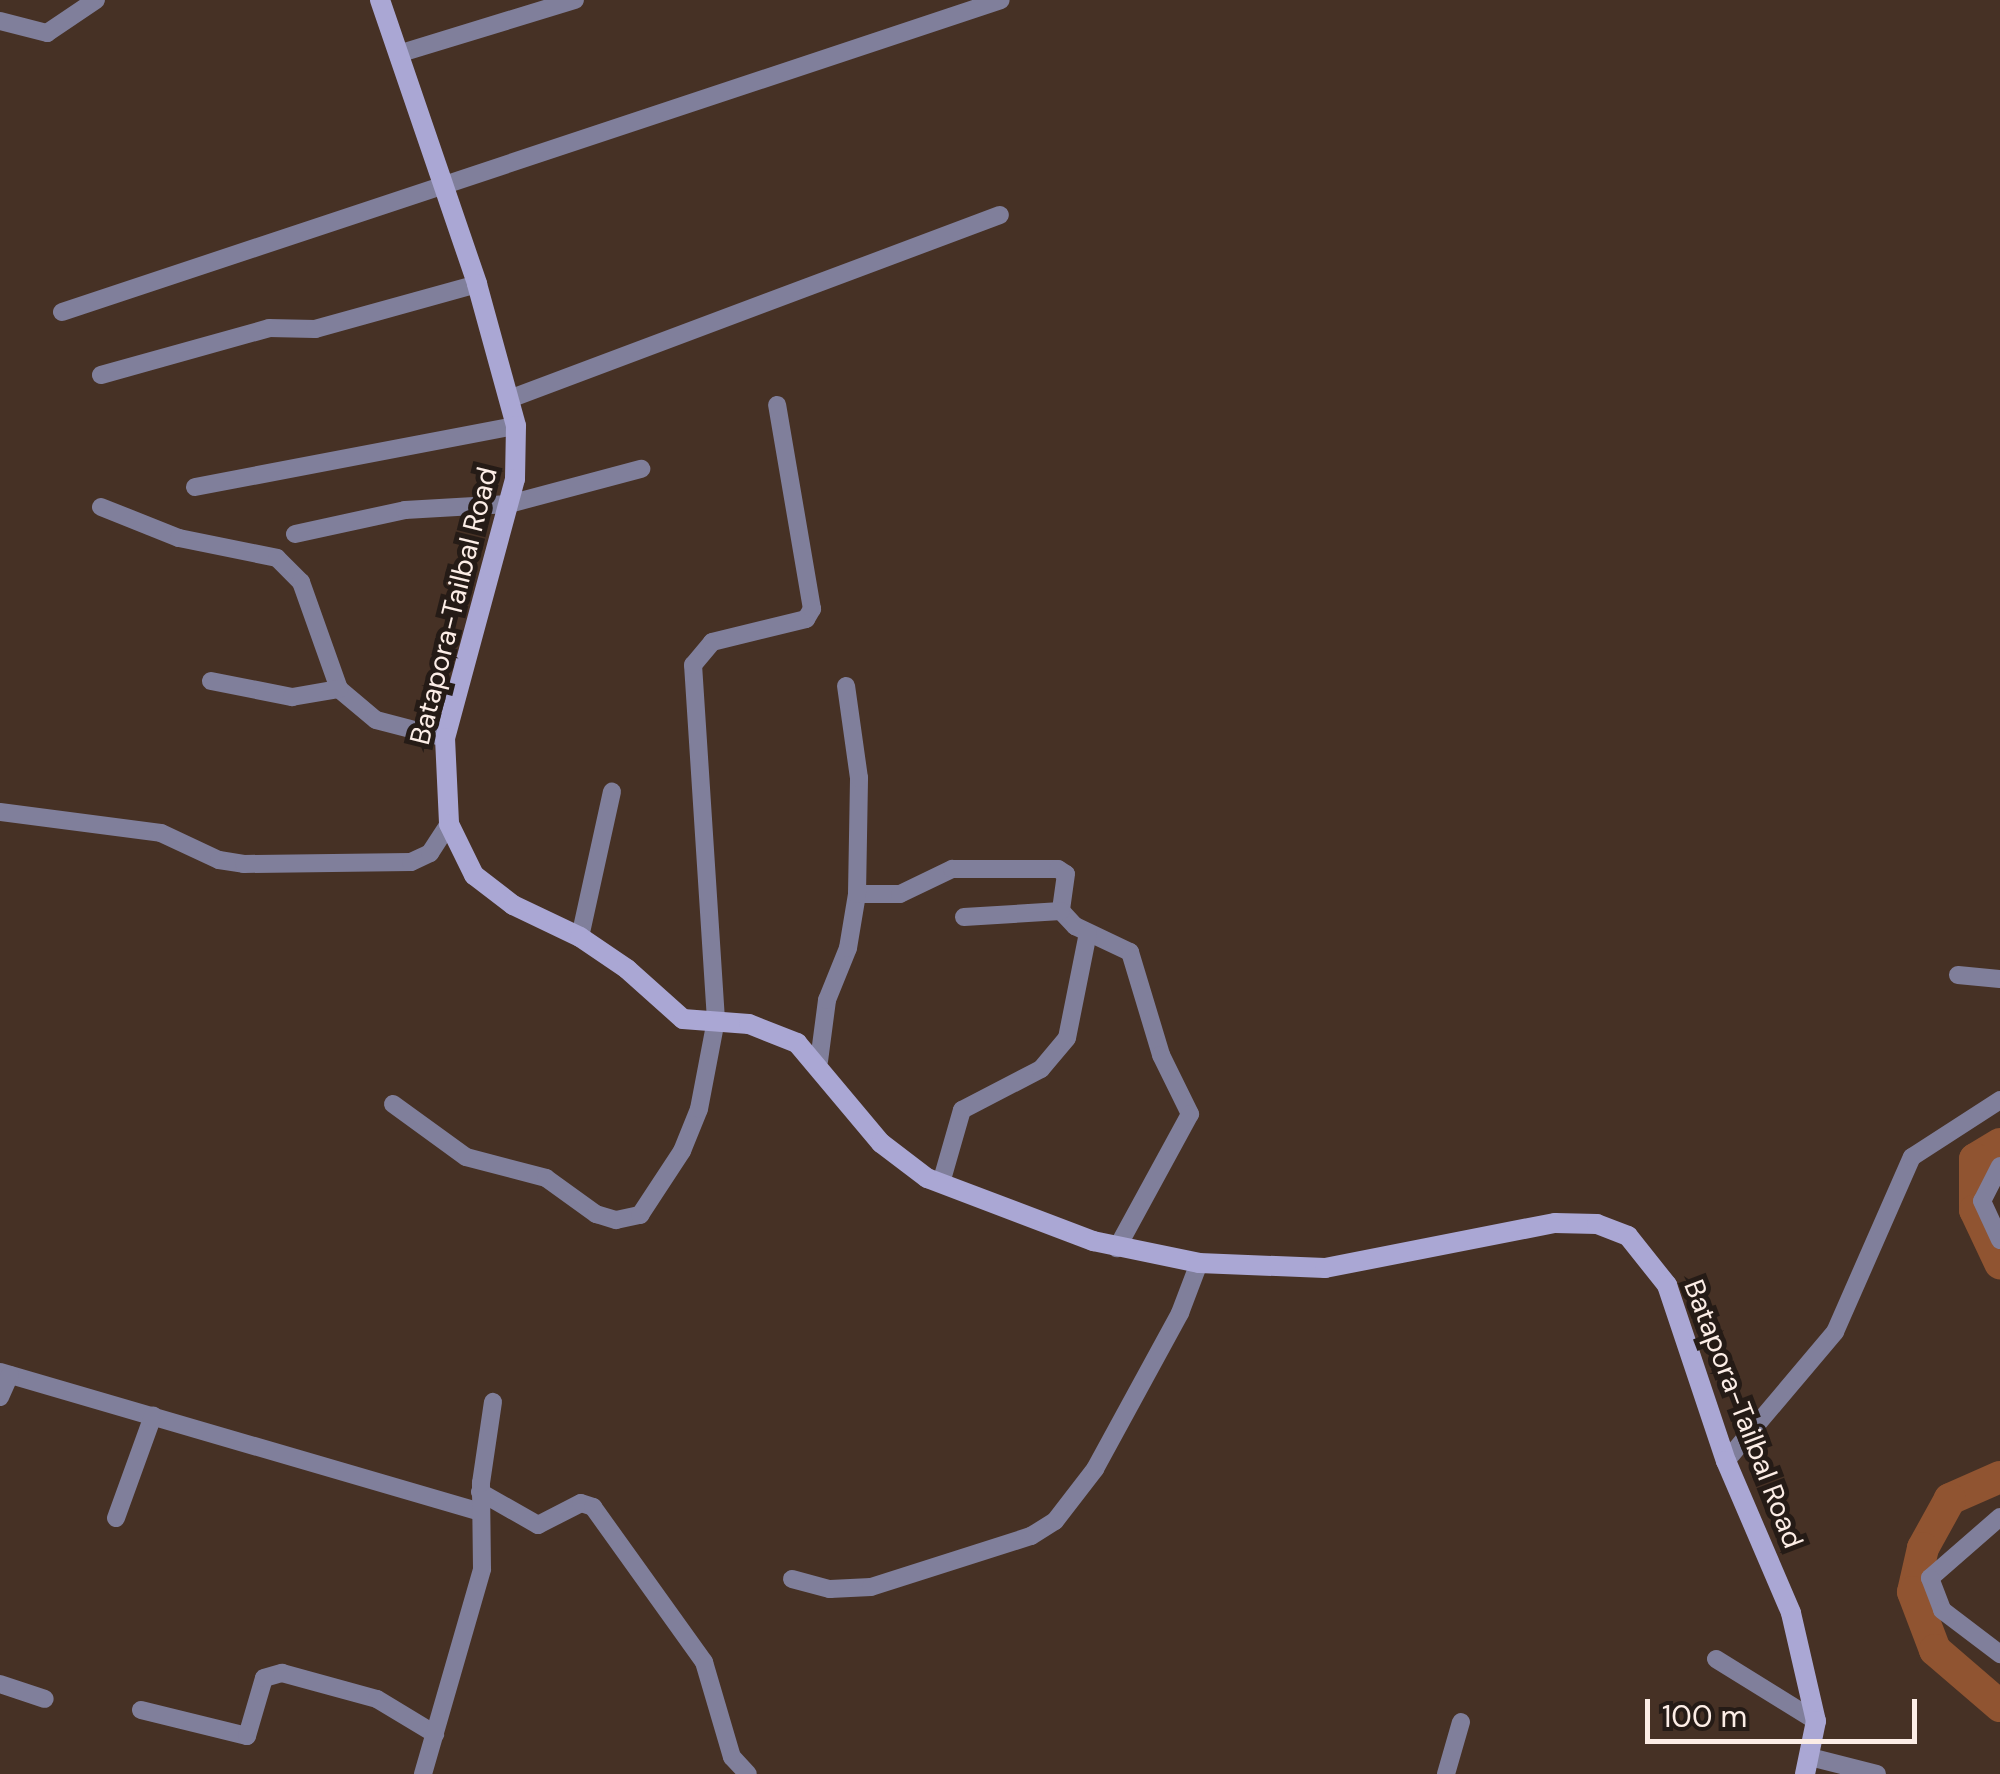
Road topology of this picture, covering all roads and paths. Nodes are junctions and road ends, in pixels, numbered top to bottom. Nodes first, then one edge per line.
1 (96, 0) edge
2 (380, 0) edge
3 (575, 0) edge
4 (1001, 0) edge
5 (0, 21) edge
6 (398, 54) junction
7 (444, 189) junction
8 (1000, 215) dead end
9 (477, 284) junction
10 (62, 312) dead end
11 (101, 374) dead end
12 (512, 398) junction
13 (777, 406) dead end
14 (516, 426) junction
15 (641, 469) dead end
16 (196, 487) dead end
17 (509, 504) junction
18 (101, 507) dead end
19 (295, 534) dead end
20 (210, 681) dead end
21 (846, 686) dead end
22 (339, 689) junction
23 (445, 738) junction
24 (612, 791) dead end
25 (0, 812) edge
26 (448, 824) junction
27 (856, 894) junction
28 (1061, 911) junction
29 (964, 917) dead end
30 (1088, 933) junction
31 (580, 937) junction
32 (1958, 975) dead end
33 (2000, 979) edge
34 (716, 1020) junction
35 (819, 1062) junction
36 (2000, 1100) edge
37 (392, 1104) dead end
38 (2000, 1166) edge
39 (941, 1184) junction
40 (2000, 1240) edge
41 (1117, 1248) junction
42 (1199, 1263) junction
43 (5, 1373) edge
44 (0, 1397) edge
45 (493, 1402) dead end
46 (153, 1416) junction
47 (1726, 1461) junction
48 (480, 1492) junction
49 (481, 1512) junction
50 (2000, 1517) edge
51 (116, 1518) dead end
52 (792, 1578) dead end
53 (2000, 1654) edge
54 (1716, 1660) dead end
55 (0, 1684) edge
56 (45, 1698) dead end
57 (141, 1710) dead end
58 (1816, 1721) junction
59 (1461, 1722) dead end
60 (435, 1734) junction
61 (1808, 1766) edge
62 (423, 1774) edge
63 (748, 1774) edge
64 (1446, 1774) edge
65 (1877, 1774) edge

1 - 5 street
2 - 6 main road, Batapora-Tailbal Road
3 - 6 street
4 - 7 street
6 - 7 main road, Batapora-Tailbal Road
7 - 9 main road, Batapora-Tailbal Road
7 - 10 street
8 - 12 street
9 - 11 street
9 - 12 main road, Batapora-Tailbal Road
12 - 14 main road, Batapora-Tailbal Road
13 - 34 street
14 - 16 street
14 - 17 main road, Batapora-Tailbal Road
15 - 17 street
17 - 19 street
17 - 23 main road, Batapora-Tailbal Road
18 - 22 street
20 - 22 street
21 - 27 street
22 - 23 street
23 - 26 main road, Batapora-Tailbal Road
24 - 31 street
25 - 26 street
26 - 31 main road, Batapora-Tailbal Road
27 - 28 street
27 - 35 street
28 - 29 street
28 - 30 street
30 - 39 street
30 - 41 street
31 - 34 main road, Batapora-Tailbal Road
32 - 33 street
34 - 35 main road, Batapora-Tailbal Road
34 - 37 street
35 - 39 main road, Batapora-Tailbal Road
36 - 47 street
38 - 40 street
39 - 41 main road, Batapora-Tailbal Road
41 - 42 main road, Batapora-Tailbal Road
42 - 47 main road, Batapora-Tailbal Road
42 - 52 street
43 - 44 street
43 - 46 street
45 - 48 street
46 - 49 street
46 - 51 street
47 - 58 main road, Batapora-Tailbal Road
48 - 49 street
48 - 63 street
49 - 60 street
50 - 53 street
54 - 58 street
55 - 56 street
57 - 60 street
58 - 61 main road, Batapora-Tailbal Road
59 - 64 street
60 - 62 street
61 - 65 street

